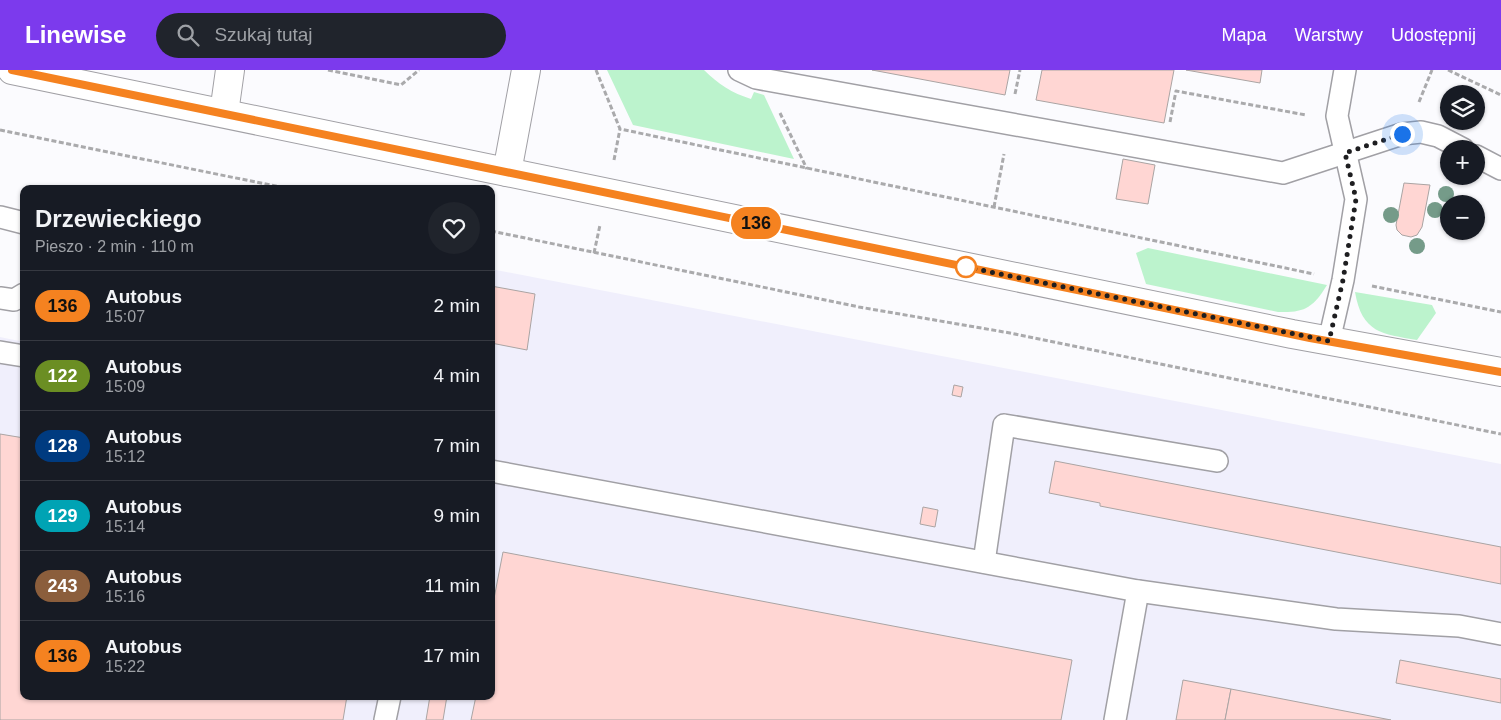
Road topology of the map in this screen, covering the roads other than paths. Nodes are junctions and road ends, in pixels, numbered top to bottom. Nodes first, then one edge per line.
1 (12, 70) edge
2 (230, 70) edge
3 (526, 70) edge
4 (739, 70) edge
5 (1345, 70) edge
6 (224, 113) junction
7 (1446, 140) edge
8 (1345, 153) junction
9 (1485, 161) edge
10 (1501, 169) edge
11 (507, 172) junction
12 (0, 218) edge
13 (20, 222) edge
14 (20, 296) edge
15 (0, 298) edge
16 (1329, 341) junction
17 (0, 352) edge
18 (20, 355) edge
19 (1501, 372) edge
20 (1217, 461) dead end
21 (495, 472) edge
22 (984, 562) junction
23 (1138, 591) junction
24 (1501, 634) edge
25 (389, 700) edge
26 (385, 720) edge
27 (1114, 720) edge

1 - 6 street
2 - 6 street
3 - 11 street
4 - 8 lane
5 - 8 lane
6 - 11 street
7 - 8 lane
8 - 16 lane
9 - 10 lane
11 - 16 street
12 - 13 lane
14 - 15 lane
16 - 19 street
17 - 18 lane
20 - 22 lane
21 - 22 lane
22 - 23 lane
23 - 24 lane
23 - 27 lane
25 - 26 lane

